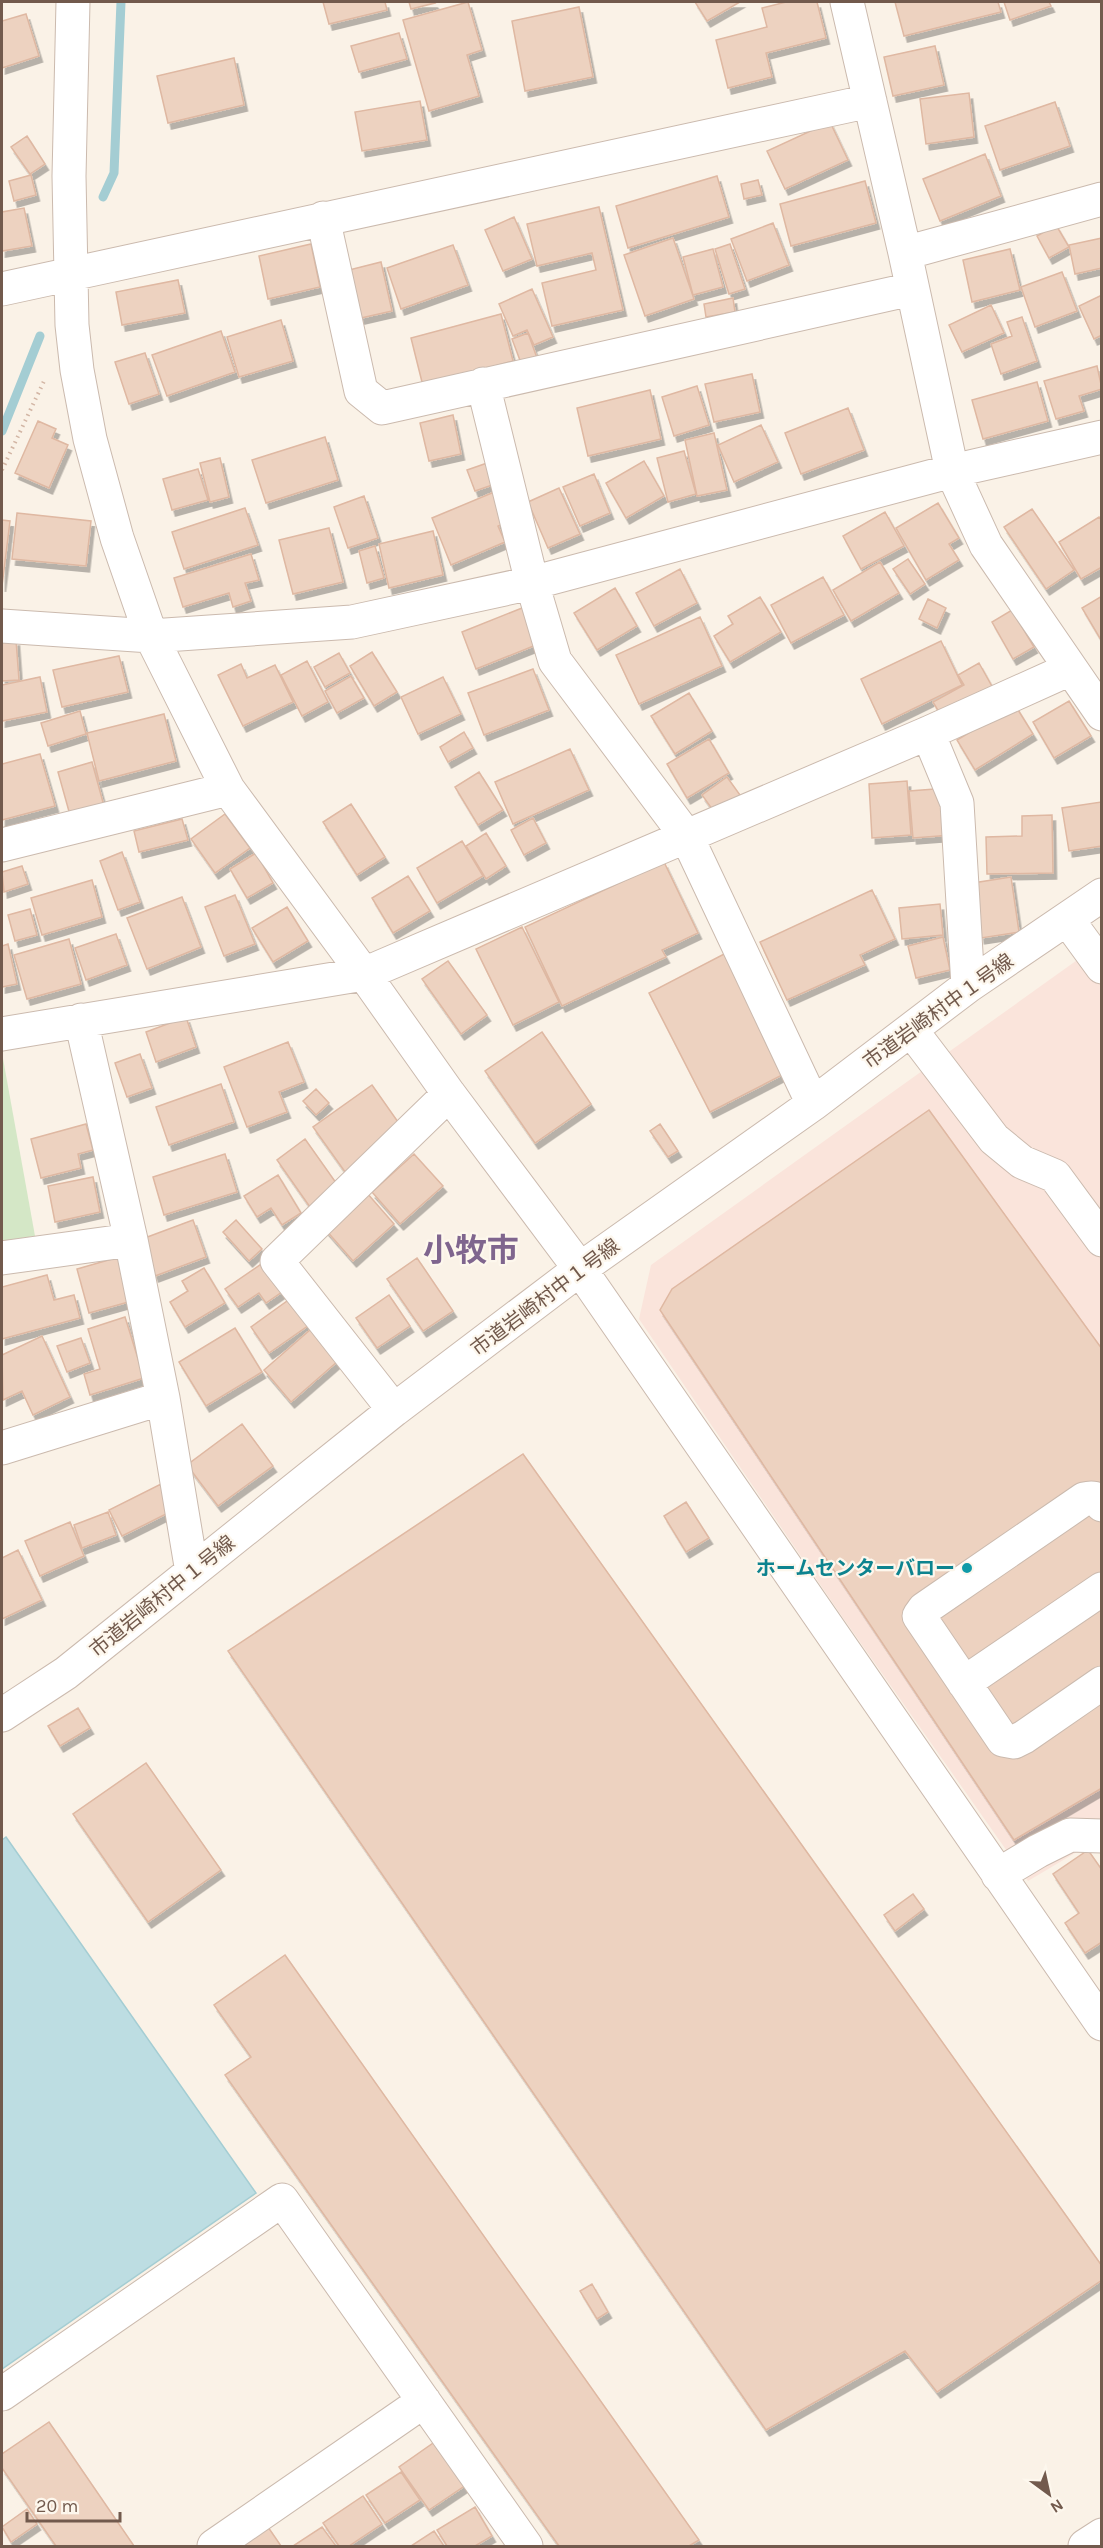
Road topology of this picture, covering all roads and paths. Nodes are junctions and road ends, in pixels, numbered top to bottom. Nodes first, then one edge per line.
1 (73, 2) edge
2 (847, 2) edge
3 (870, 101) junction
4 (1101, 199) edge
5 (323, 218) junction
6 (905, 252) junction
7 (71, 273) junction
8 (2, 289) edge
9 (912, 289) junction
10 (47, 377) dead end
11 (483, 384) junction
12 (1101, 437) edge
13 (2, 470) edge
14 (952, 471) junction
15 (532, 583) junction
16 (2, 626) edge
17 (151, 636) junction
18 (1070, 669) junction
19 (1101, 714) edge
20 (928, 733) junction
21 (228, 789) junction
22 (687, 837) junction
23 (2, 845) edge
24 (1101, 895) edge
25 (1067, 919) junction
26 (1101, 967) edge
27 (364, 974) junction
28 (968, 986) junction
29 (81, 1020) junction
30 (911, 1030) junction
31 (2, 1034) edge
32 (449, 1094) junction
33 (813, 1104) junction
34 (131, 1240) junction
35 (1101, 1240) edge
36 (2, 1258) edge
37 (580, 1269) junction
38 (163, 1398) junction
39 (394, 1410) junction
40 (2, 1448) edge
41 (1101, 1505) edge
42 (192, 1572) junction
43 (1101, 1589) edge
44 (964, 1683) junction
45 (1101, 1683) edge
46 (2, 1715) edge
47 (1101, 1836) edge
48 (998, 1875) junction
49 (1101, 2024) edge
50 (2, 2394) edge
51 (424, 2401) junction
52 (1101, 2535) edge
53 (214, 2547) edge
54 (526, 2547) edge
55 (1085, 2547) edge

1 - 7 street
2 - 3 street
3 - 5 street
3 - 6 street
4 - 6 street
5 - 7 street
5 - 11 street
6 - 9 street
7 - 8 street
7 - 17 street
9 - 11 street
9 - 14 street
10 - 13 path
11 - 15 street
12 - 14 street
14 - 15 street
14 - 18 street
15 - 17 street
15 - 22 street
16 - 17 street
17 - 21 street
18 - 19 street
18 - 20 street
20 - 22 street
20 - 28 street
21 - 23 street
21 - 27 street
22 - 27 street
22 - 33 street
24 - 25 street, 市道岩崎村中１号線
25 - 26 street
25 - 28 street, 市道岩崎村中１号線
27 - 29 street
27 - 32 street
28 - 30 street, 市道岩崎村中１号線
29 - 31 street
29 - 34 street
30 - 33 street, 市道岩崎村中１号線
30 - 35 street
32 - 37 street
32 - 39 street
33 - 37 street, 市道岩崎村中１号線
34 - 36 street
34 - 38 street
37 - 39 street, 市道岩崎村中１号線
37 - 48 street
38 - 40 street
38 - 42 street
39 - 42 street, 市道岩崎村中１号線
41 - 44 street
42 - 46 street, 市道岩崎村中１号線
43 - 44 street
44 - 45 street
47 - 48 street
48 - 49 street
50 - 51 street
51 - 53 street
51 - 54 street
52 - 55 street

